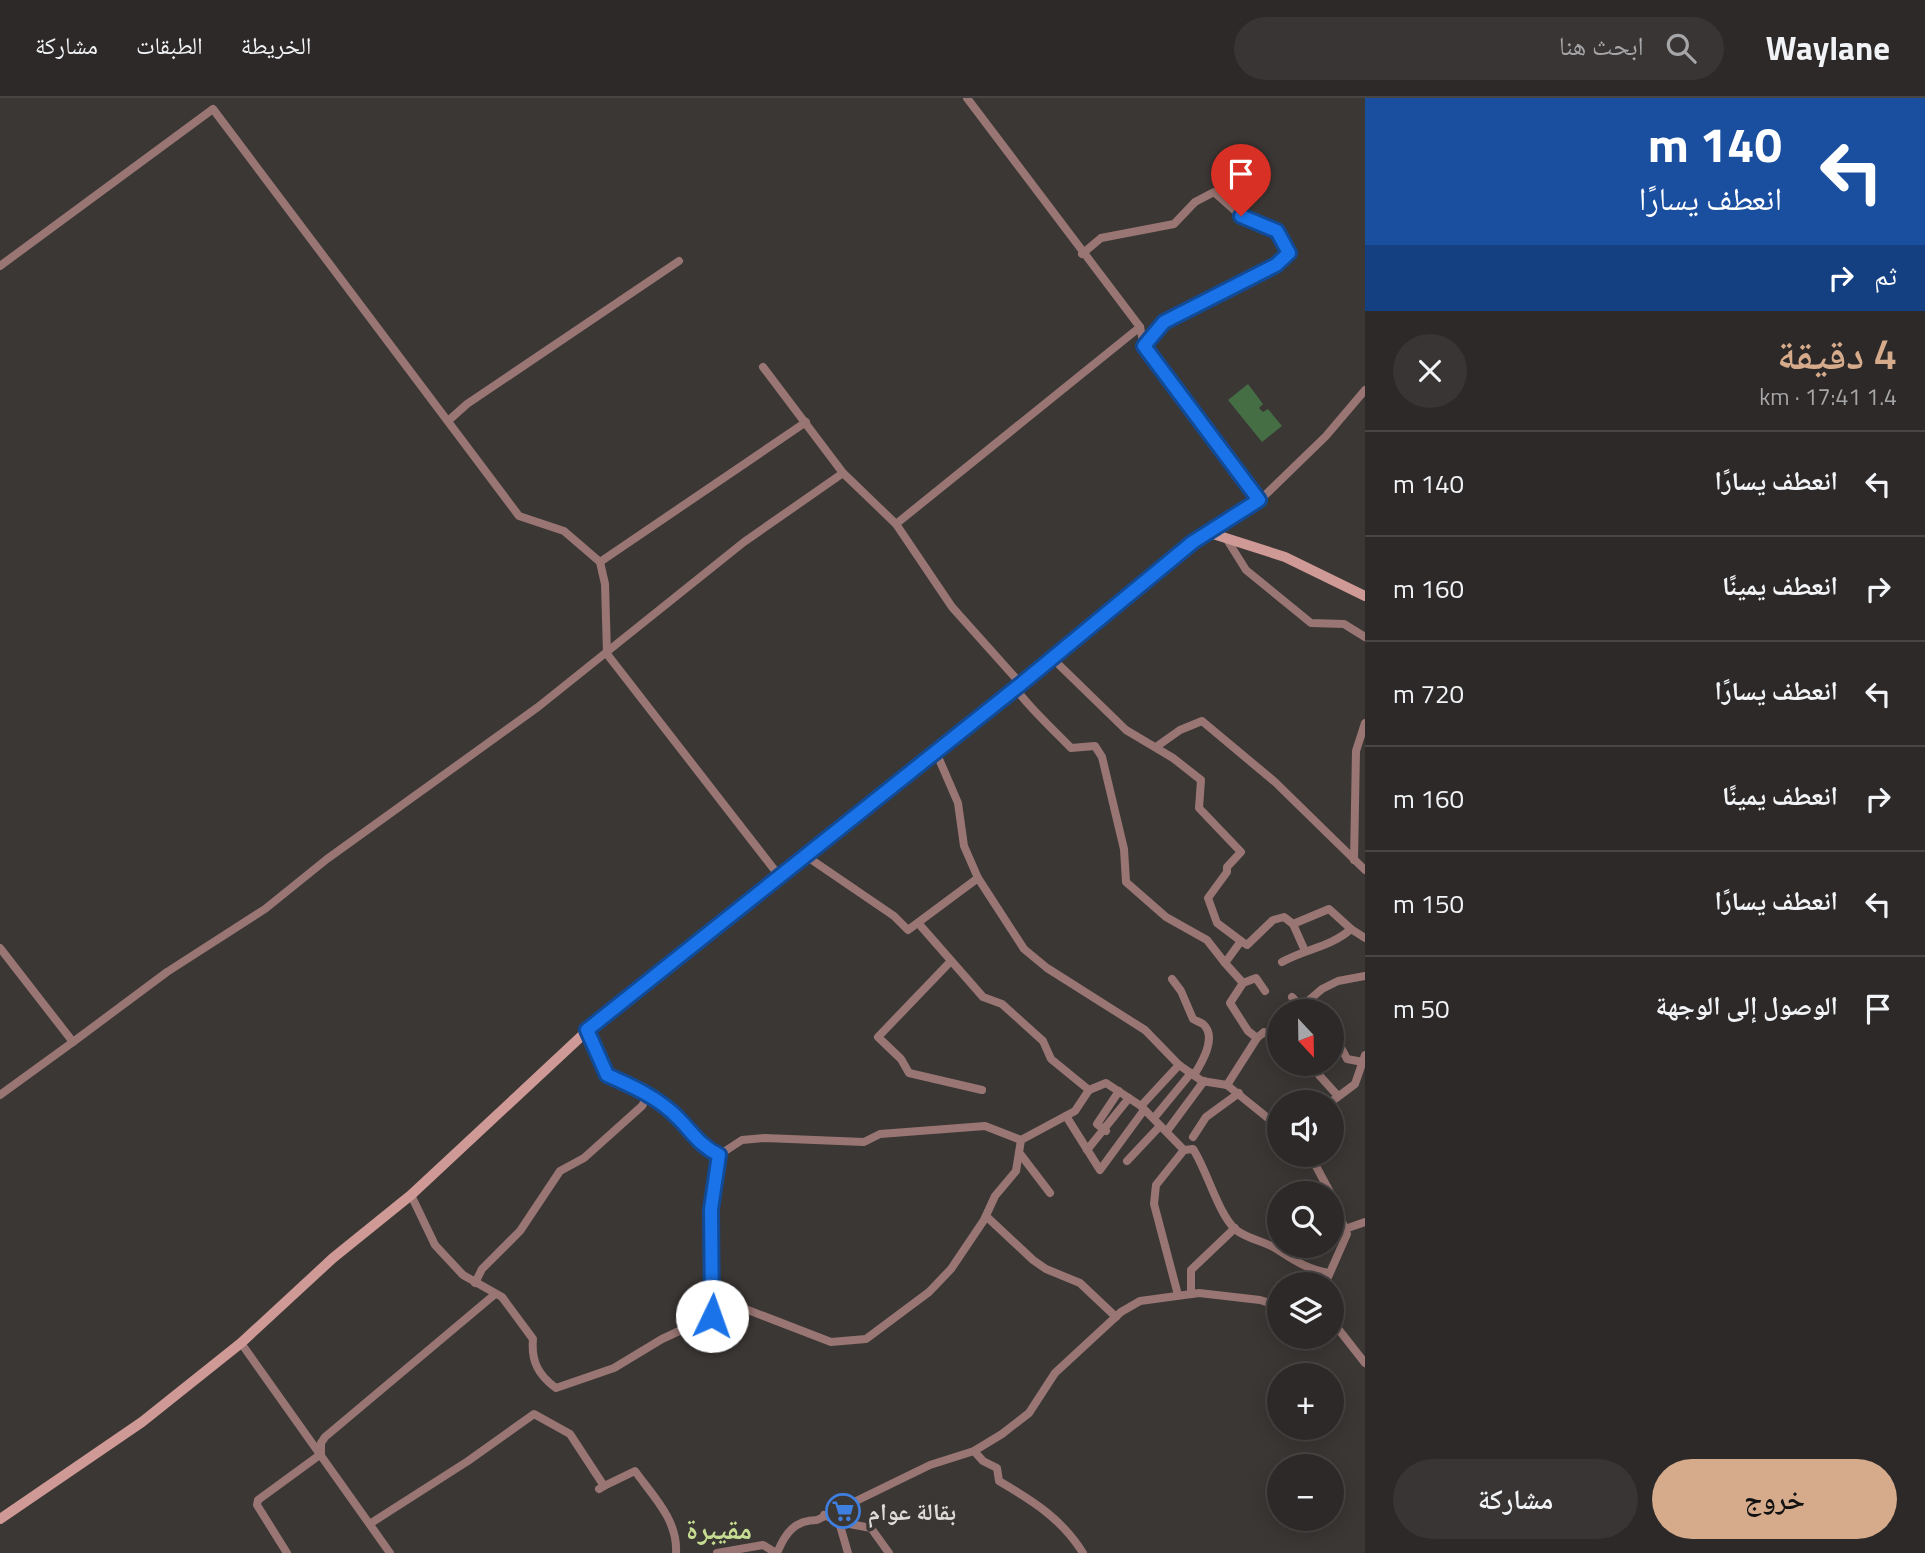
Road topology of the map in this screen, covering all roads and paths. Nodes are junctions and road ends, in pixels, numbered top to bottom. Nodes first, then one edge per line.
1 (967, 98) edge
2 (1082, 254) junction
3 (679, 261) dead end
4 (0, 266) edge
5 (1140, 327) junction
6 (1144, 346) junction
7 (763, 367) dead end
8 (1365, 390) edge
9 (448, 421) junction
10 (806, 422) junction
11 (843, 473) junction
12 (1259, 500) junction
13 (896, 524) junction
14 (1210, 533) junction
15 (1226, 538) junction
16 (600, 562) junction
17 (1365, 596) edge
18 (1365, 637) edge
19 (607, 654) junction
20 (1052, 658) junction
21 (1018, 686) junction
22 (1365, 723) edge
23 (1156, 747) junction
24 (936, 752) junction
25 (806, 856) junction
26 (1354, 860) junction
27 (1365, 870) edge
28 (780, 877) junction
29 (978, 878) junction
30 (919, 924) junction
31 (1293, 924) junction
32 (1352, 929) junction
33 (1365, 939) edge
34 (1241, 941) junction
35 (0, 948) edge
36 (1305, 951) junction
37 (950, 962) junction
38 (1282, 962) dead end
39 (1225, 963) junction
40 (1172, 979) dead end
41 (1364, 980) edge
42 (1243, 984) junction
43 (1265, 991) dead end
44 (1292, 997) dead end
45 (587, 1030) junction
46 (1267, 1034) edge
47 (1257, 1038) junction
48 (73, 1042) junction
49 (1344, 1053) edge
50 (1364, 1058) edge
51 (1179, 1065) junction
52 (1192, 1074) junction
53 (1320, 1076) edge
54 (1204, 1081) junction
55 (1365, 1083) edge
56 (1355, 1084) junction
57 (1227, 1085) junction
58 (982, 1090) dead end
59 (1089, 1090) junction
60 (1333, 1090) edge
61 (1119, 1091) junction
62 (1344, 1092) edge
63 (1239, 1093) junction
64 (648, 1094) junction
65 (0, 1095) edge
66 (1129, 1098) junction
67 (1143, 1108) junction
68 (1066, 1116) junction
69 (1267, 1120) edge
70 (1160, 1125) junction
71 (1105, 1130) junction
72 (1192, 1137) dead end
73 (1021, 1140) junction
74 (1087, 1150) junction
75 (1184, 1150) junction
76 (719, 1155) junction
77 (1021, 1155) junction
78 (1128, 1161) dead end
79 (1050, 1193) dead end
80 (411, 1195) junction
81 (986, 1216) junction
82 (1365, 1222) edge
83 (1235, 1228) junction
84 (1345, 1229) joint
85 (1323, 1272) edge
86 (1329, 1272) edge
87 (475, 1283) junction
88 (1191, 1294) junction
89 (494, 1295) junction
90 (1178, 1295) junction
91 (1267, 1303) edge
92 (712, 1316) junction
93 (1116, 1317) junction
94 (1344, 1336) edge
95 (241, 1343) junction
96 (1365, 1363) edge
97 (974, 1451) junction
98 (321, 1454) junction
99 (824, 1515) junction
100 (0, 1519) edge
101 (839, 1522) junction
102 (371, 1523) junction
103 (287, 1553) edge
104 (390, 1553) edge
105 (676, 1553) edge
106 (717, 1553) edge
107 (776, 1553) edge
108 (848, 1553) edge
109 (889, 1553) edge
110 (1083, 1553) edge

1 - 2 street
2 - 5 street
2 - 6 street
3 - 9 street
4 - 9 street
5 - 6 street
5 - 13 street
6 - 12 street
7 - 10 street
8 - 12 street
9 - 16 street
10 - 11 street
10 - 16 street
11 - 13 street
11 - 19 street
12 - 14 street
13 - 21 street
14 - 15 street
14 - 20 street
15 - 17 street
15 - 18 street
16 - 19 street
19 - 28 street
19 - 48 street
20 - 21 street
20 - 23 street
21 - 24 street
21 - 39 street
22 - 26 street
23 - 26 street
23 - 34 street
24 - 25 street
24 - 29 street
25 - 28 street
25 - 30 street
26 - 27 street
28 - 45 street
29 - 30 street
29 - 51 street
30 - 37 street
31 - 32 street
31 - 34 street
31 - 36 street
32 - 33 street
32 - 36 street
34 - 39 street
35 - 48 street
36 - 38 street
37 - 58 street
37 - 59 street
39 - 42 street
40 - 52 street
41 - 44 street
42 - 43 street
42 - 47 street
45 - 64 street
45 - 80 street
46 - 47 street
47 - 57 street
48 - 65 street
49 - 50 street
50 - 56 street
51 - 52 street
51 - 67 street
52 - 54 street
52 - 70 street
53 - 60 street
54 - 57 street
54 - 70 street
55 - 56 street
56 - 62 street
57 - 63 street
59 - 61 street
59 - 68 street
61 - 66 street
61 - 71 street
63 - 69 street
63 - 72 street
64 - 76 street
64 - 87 street
66 - 67 street
66 - 71 street
67 - 70 street
67 - 74 street
68 - 73 street
68 - 74 street
70 - 75 street
70 - 78 street
71 - 74 street
73 - 76 street
73 - 77 street
75 - 83 street
75 - 90 street
76 - 92 street
77 - 79 street
77 - 81 street
80 - 87 street
80 - 95 street
81 - 92 street
81 - 93 street
82 - 84 street
83 - 85 street
83 - 88 street
84 - 86 street
87 - 89 street
88 - 90 street
88 - 91 street
89 - 92 street
89 - 98 street
90 - 93 street
93 - 97 street
94 - 96 street
95 - 98 street
95 - 100 street
97 - 99 street
97 - 110 street
98 - 102 street
98 - 103 street
99 - 101 street
99 - 107 street
101 - 108 street
101 - 109 street
102 - 104 street
102 - 105 street
106 - 107 street

